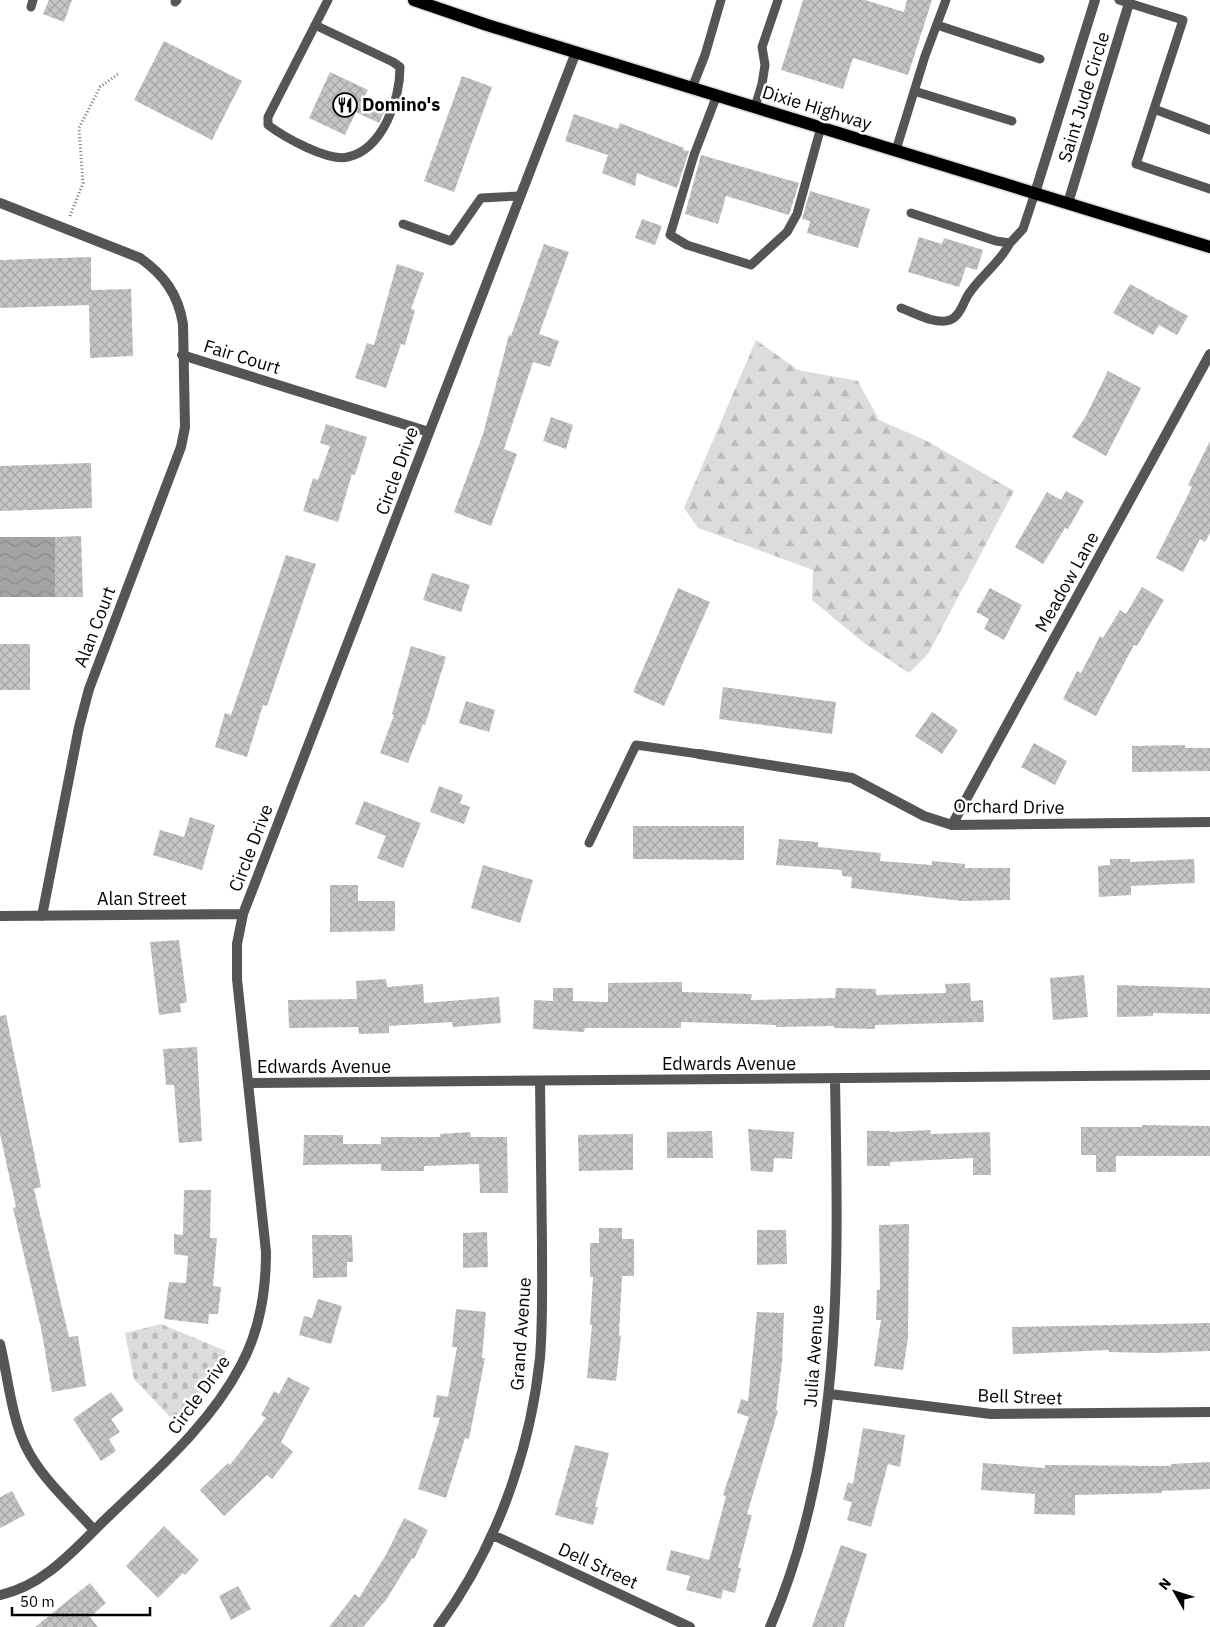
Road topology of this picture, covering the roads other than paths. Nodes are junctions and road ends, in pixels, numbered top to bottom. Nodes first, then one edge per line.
1 (328, 0) edge
2 (414, 0) edge
3 (721, 0) edge
4 (778, 0) edge
5 (946, 0) edge
6 (1094, 0) edge
7 (1126, 1) edge
8 (316, 25) junction
9 (936, 25) junction
10 (576, 52) junction
11 (1040, 59) dead end
12 (692, 88) junction
13 (914, 91) junction
14 (716, 95) junction
15 (755, 107) junction
16 (1154, 109) junction
17 (1012, 121) dead end
18 (821, 127) junction
19 (1210, 130) edge
20 (896, 150) junction
21 (1210, 189) edge
22 (1035, 193) junction
23 (520, 196) junction
24 (0, 203) edge
25 (1068, 203) junction
26 (911, 213) dead end
27 (403, 224) dead end
28 (1010, 243) junction
29 (1210, 246) edge
30 (901, 308) dead end
31 (1210, 354) edge
32 (182, 355) junction
33 (429, 432) junction
34 (699, 754) joint
35 (1210, 822) edge
36 (952, 825) junction
37 (589, 843) dead end
38 (243, 914) junction
39 (0, 916) edge
40 (42, 916) junction
41 (1210, 1075) edge
42 (835, 1079) junction
43 (540, 1081) junction
44 (248, 1083) junction
45 (0, 1344) edge
46 (830, 1394) junction
47 (1210, 1412) edge
48 (94, 1530) junction
49 (492, 1535) junction
50 (0, 1595) edge
51 (438, 1627) edge
52 (690, 1627) edge
53 (770, 1627) edge

1 - 8 lane
2 - 10 main road, Dixie Highway
3 - 12 lane
4 - 15 lane
5 - 9 lane
6 - 22 street, Saint Jude Circle
7 - 16 lane
7 - 25 street, Saint Jude Circle
8 - 8 lane
9 - 11 lane
9 - 13 lane
10 - 12 main road, Dixie Highway
10 - 23 street, Circle Drive
12 - 14 main road, Dixie Highway
13 - 17 lane
13 - 20 lane
14 - 15 main road, Dixie Highway
14 - 18 lane
15 - 18 main road, Dixie Highway
16 - 19 lane
16 - 21 lane
18 - 20 main road, Dixie Highway
20 - 22 main road, Dixie Highway
22 - 25 main road, Dixie Highway
22 - 28 lane
23 - 27 lane
23 - 33 street, Circle Drive
24 - 32 street, Fair Court
25 - 29 main road, Dixie Highway
26 - 28 lane
28 - 30 lane
31 - 36 street, Meadow Lane
32 - 33 street, Fair Court
32 - 40 street, Alan Court
33 - 38 street, Circle Drive
34 - 36 street, Orchard Drive
34 - 37 lane
35 - 36 street, Orchard Drive
38 - 40 street, Alan Street
38 - 44 street, Circle Drive
39 - 40 street, Alan Street
41 - 42 street, Edwards Avenue
42 - 43 street, Edwards Avenue
42 - 46 street, Julia Avenue
43 - 44 street, Edwards Avenue
43 - 49 street, Grand Avenue
44 - 48 street, Circle Drive
45 - 48 street
46 - 47 street, Bell Street
46 - 53 street, Julia Avenue
48 - 50 street, Circle Drive
49 - 51 street, Grand Avenue
49 - 52 street, Dell Street

